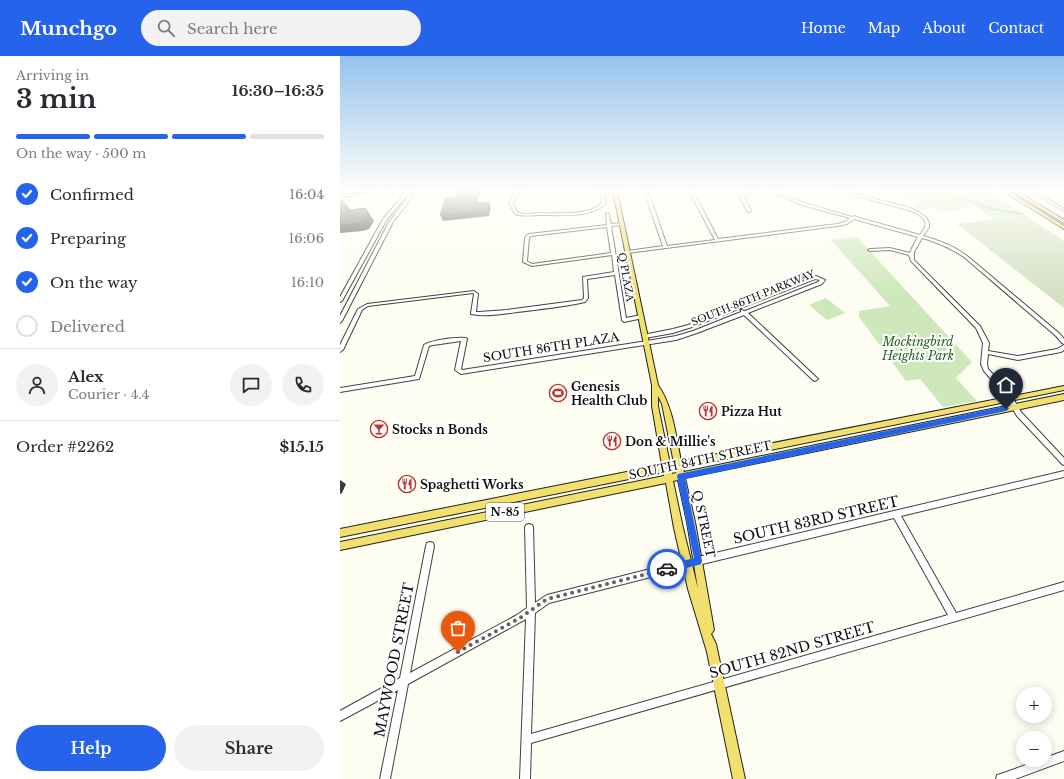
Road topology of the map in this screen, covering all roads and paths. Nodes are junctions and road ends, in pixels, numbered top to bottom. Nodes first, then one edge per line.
1 (622, 224) edge
2 (381, 225) edge
3 (390, 225) edge
4 (617, 225) edge
5 (657, 225) edge
6 (709, 225) edge
7 (838, 225) edge
8 (882, 225) edge
9 (928, 225) edge
10 (609, 226) junction
11 (922, 236) junction
12 (717, 240) junction
13 (665, 247) junction
14 (870, 250) dead end
15 (628, 252) junction
16 (613, 254) junction
17 (911, 254) junction
18 (616, 273) junction
19 (797, 285) junction
20 (803, 290) junction
21 (758, 300) junction
22 (340, 301) edge
23 (765, 305) junction
24 (739, 307) junction
25 (744, 313) junction
26 (641, 317) junction
27 (340, 321) edge
28 (698, 323) junction
29 (703, 328) junction
30 (666, 332) junction
31 (645, 336) junction
32 (668, 339) junction
33 (1064, 342) edge
34 (647, 343) junction
35 (1064, 347) edge
36 (340, 350) edge
37 (986, 352) junction
38 (815, 379) dead end
39 (655, 385) junction
40 (1064, 388) edge
41 (340, 390) edge
42 (1064, 397) edge
43 (1010, 399) junction
44 (1015, 407) junction
45 (1064, 462) edge
46 (678, 466) junction
47 (667, 468) junction
48 (1064, 474) edge
49 (680, 476) junction
50 (670, 479) junction
51 (896, 515) junction
52 (529, 527) dead end
53 (340, 533) edge
54 (340, 546) edge
55 (430, 546) dead end
56 (698, 561) junction
57 (687, 564) junction
58 (1064, 586) edge
59 (531, 610) junction
60 (954, 618) junction
61 (711, 648) junction
62 (404, 681) junction
63 (720, 685) junction
64 (340, 716) edge
65 (526, 740) junction
66 (1064, 756) edge
67 (384, 779) edge
68 (525, 779) edge
69 (739, 779) edge
70 (1001, 779) edge

1 - 15 main road, Q STREET
2 - 22 street
3 - 27 street
4 - 10 street
5 - 13 street
6 - 12 street
7 - 12 street
8 - 11 street
9 - 11 street
10 - 16 street, Q PLAZA
10 - 16 street
11 - 17 street
11 - 33 street
12 - 13 street
13 - 15 street
14 - 17 street
15 - 26 main road, Q STREET
16 - 18 street, Q PLAZA
17 - 37 street
18 - 26 street, Q PLAZA
18 - 36 street
19 - 20 street
19 - 20 street, SOUTH 86TH PARKWAY
19 - 21 street, SOUTH 86TH PARKWAY
20 - 23 street, SOUTH 86TH PARKWAY
21 - 23 street
21 - 24 street, SOUTH 86TH PARKWAY
23 - 25 street, SOUTH 86TH PARKWAY
24 - 25 street
24 - 28 street, SOUTH 86TH PARKWAY
25 - 29 street, SOUTH 86TH PARKWAY
25 - 38 street
26 - 31 main road, Q STREET
28 - 29 street
28 - 30 street, SOUTH 86TH PARKWAY
29 - 32 street, SOUTH 86TH PARKWAY
30 - 31 street, SOUTH 86TH PARKWAY
30 - 32 street
31 - 34 main road, Q STREET
32 - 34 street, SOUTH 86TH PARKWAY
34 - 39 main road, Q STREET
34 - 41 street, SOUTH 86TH PLAZA
35 - 37 street
37 - 43 street
39 - 46 main road, Q STREET
39 - 47 main road, Q STREET
40 - 43 main road, SOUTH 84TH STREET / N-85
42 - 44 main road, SOUTH 84TH STREET / N-85
43 - 44 street
43 - 46 main road, SOUTH 84TH STREET / N-85
44 - 45 street
44 - 49 main road, SOUTH 84TH STREET / N-85
46 - 47 main road, SOUTH 84TH STREET / N-85
46 - 49 main road, Q STREET
47 - 50 main road, Q STREET
47 - 53 main road, SOUTH 84TH STREET / N-85
48 - 51 street, SOUTH 83RD STREET
49 - 50 main road, SOUTH 84TH STREET / N-85
49 - 56 main road, Q STREET
50 - 54 main road, SOUTH 84TH STREET / N-85
50 - 57 main road, Q STREET
51 - 56 street, SOUTH 83RD STREET
51 - 60 street
52 - 59 street
55 - 62 street, MAYWOOD STREET
56 - 57 street, SOUTH 83RD STREET
56 - 61 main road, Q STREET
57 - 59 street, SOUTH 83RD STREET
57 - 61 main road, Q STREET
58 - 60 street, SOUTH 82ND STREET
59 - 62 street, SOUTH 83RD STREET
59 - 65 street
60 - 63 street, SOUTH 82ND STREET
61 - 63 main road, Q STREET
62 - 64 street, SOUTH 83RD STREET
62 - 67 street, MAYWOOD STREET
63 - 65 street, SOUTH 82ND STREET
63 - 69 main road, Q STREET
65 - 68 street
66 - 70 street

